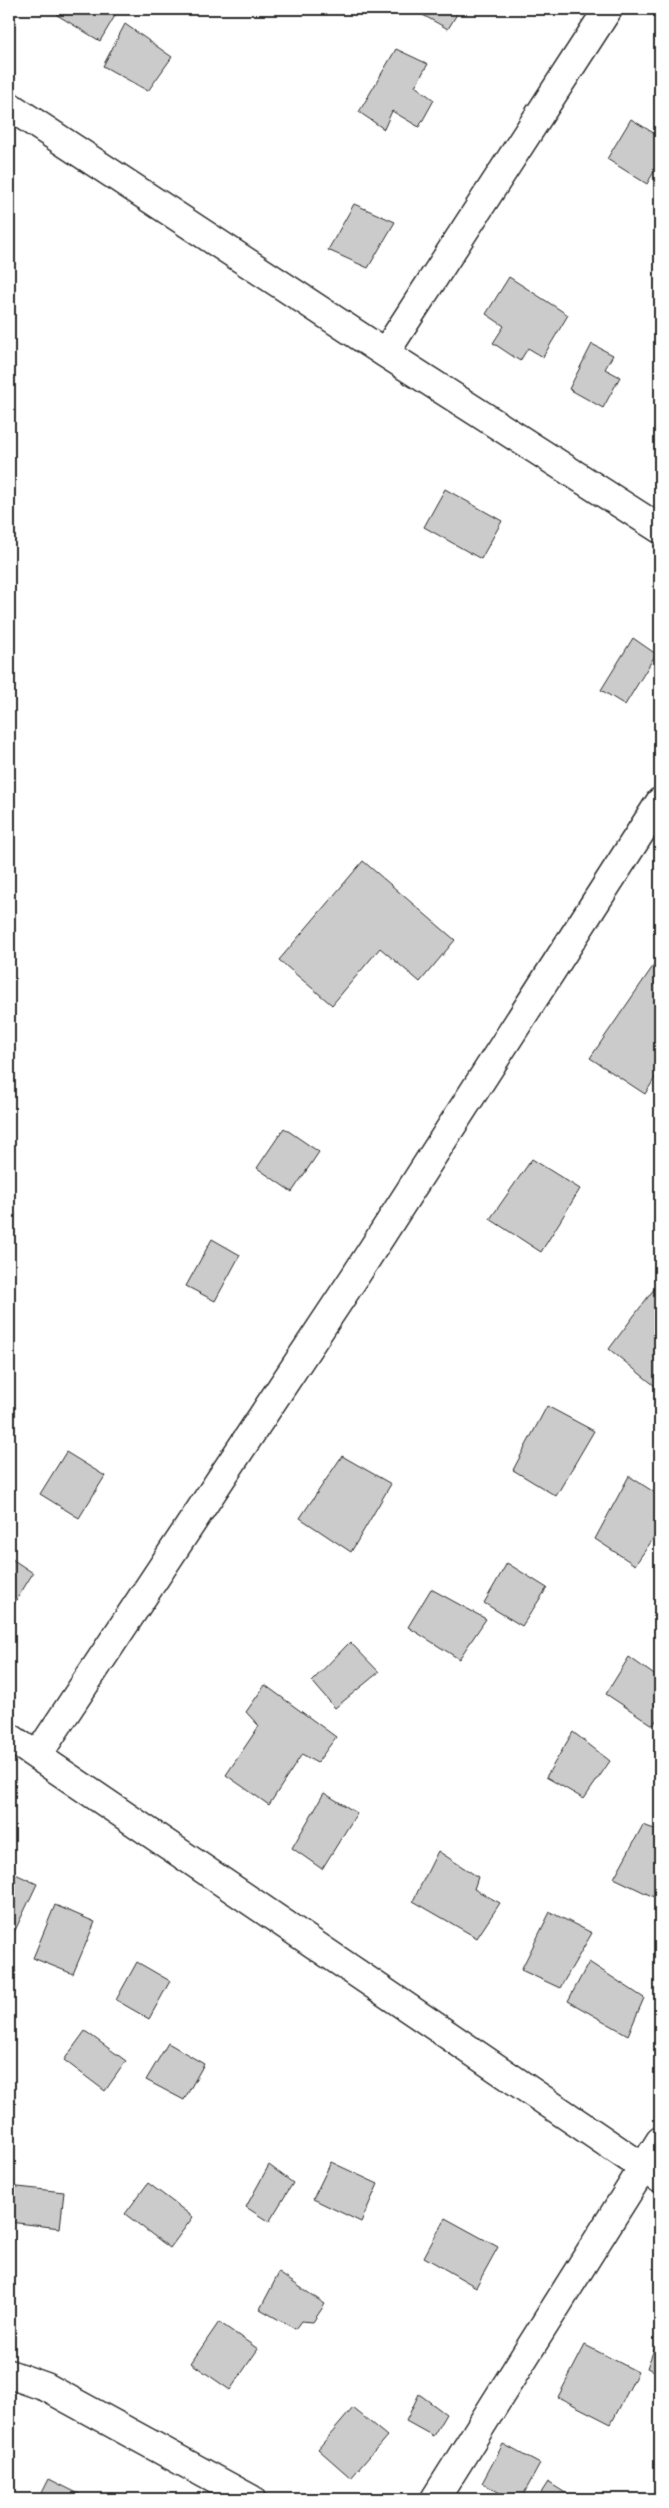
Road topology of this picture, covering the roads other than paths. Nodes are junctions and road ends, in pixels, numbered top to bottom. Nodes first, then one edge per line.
1 (608, 9) edge
2 (9, 106) edge
3 (385, 353) junction
4 (660, 530) edge
5 (660, 802) edge
6 (9, 1737) edge
7 (36, 1756) junction
8 (660, 2141) edge
9 (652, 2174) edge
10 (9, 2374) edge
11 (252, 2499) edge
12 (435, 2499) edge

1 - 3 street
2 - 3 street
3 - 4 street
5 - 7 street
6 - 7 street
7 - 9 street
8 - 9 street
9 - 12 street
10 - 11 street

